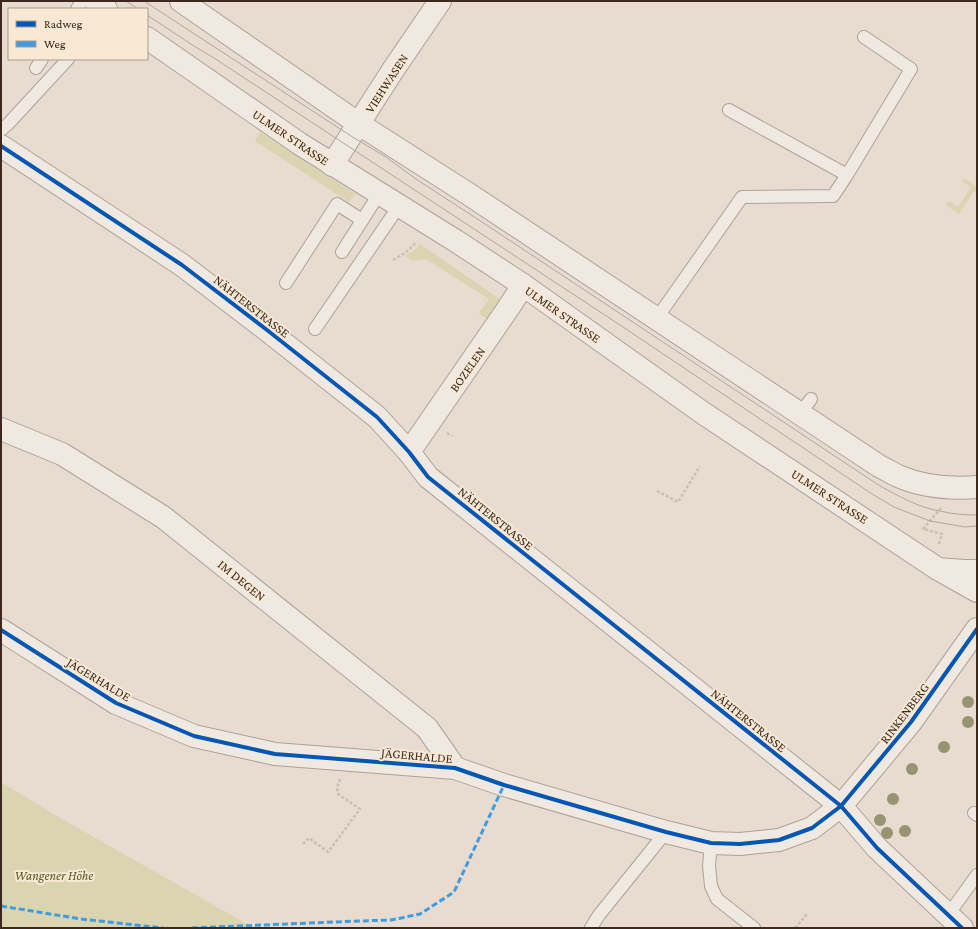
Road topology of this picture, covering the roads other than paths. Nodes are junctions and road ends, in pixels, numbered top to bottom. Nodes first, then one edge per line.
1 (95, 1) edge
2 (181, 1) edge
3 (440, 1) edge
4 (105, 8) edge
5 (864, 37) dead end
6 (148, 39) edge
7 (67, 60) edge
8 (729, 110) dead end
9 (359, 124) junction
10 (1, 130) edge
11 (1, 146) edge
12 (332, 164) junction
13 (847, 175) junction
14 (379, 194) junction
15 (399, 206) junction
16 (362, 220) junction
17 (342, 252) dead end
18 (286, 283) dead end
19 (523, 285) junction
20 (657, 318) junction
21 (315, 329) dead end
22 (1, 429) edge
23 (409, 452) junction
24 (977, 487) edge
25 (934, 566) junction
26 (977, 571) edge
27 (977, 591) edge
28 (977, 629) edge
29 (1, 630) edge
30 (455, 768) junction
31 (841, 806) junction
32 (666, 832) junction
33 (711, 843) junction
34 (977, 875) edge
35 (955, 921) edge
36 (591, 928) edge
37 (754, 928) edge

1 - 4 street
2 - 9 street
3 - 9 street, VIEHWASEN
5 - 13 lane
6 - 12 street, ULMER STRASSE
7 - 10 lane
8 - 13 lane
9 - 12 street, VIEHWASEN
9 - 20 street
11 - 23 street, NÄHTERSTRASSE
12 - 14 street, ULMER STRASSE
13 - 20 lane
14 - 15 street, ULMER STRASSE
14 - 16 lane
15 - 19 street, ULMER STRASSE
15 - 21 lane
16 - 17 lane
16 - 18 lane
19 - 23 street, BOZELEN
19 - 25 street, ULMER STRASSE
20 - 24 street
22 - 30 street, IM DEGEN
23 - 31 street, NÄHTERSTRASSE
25 - 26 street
25 - 27 street, ULMER STRASSE
28 - 31 street, RINKENBERG
29 - 30 street, JÄGERHALDE
30 - 32 street, JÄGERHALDE
31 - 33 street, JÄGERHALDE
31 - 35 street, NÄHTERSTRASSE
32 - 33 street, JÄGERHALDE
32 - 36 lane
33 - 37 lane
34 - 35 lane

